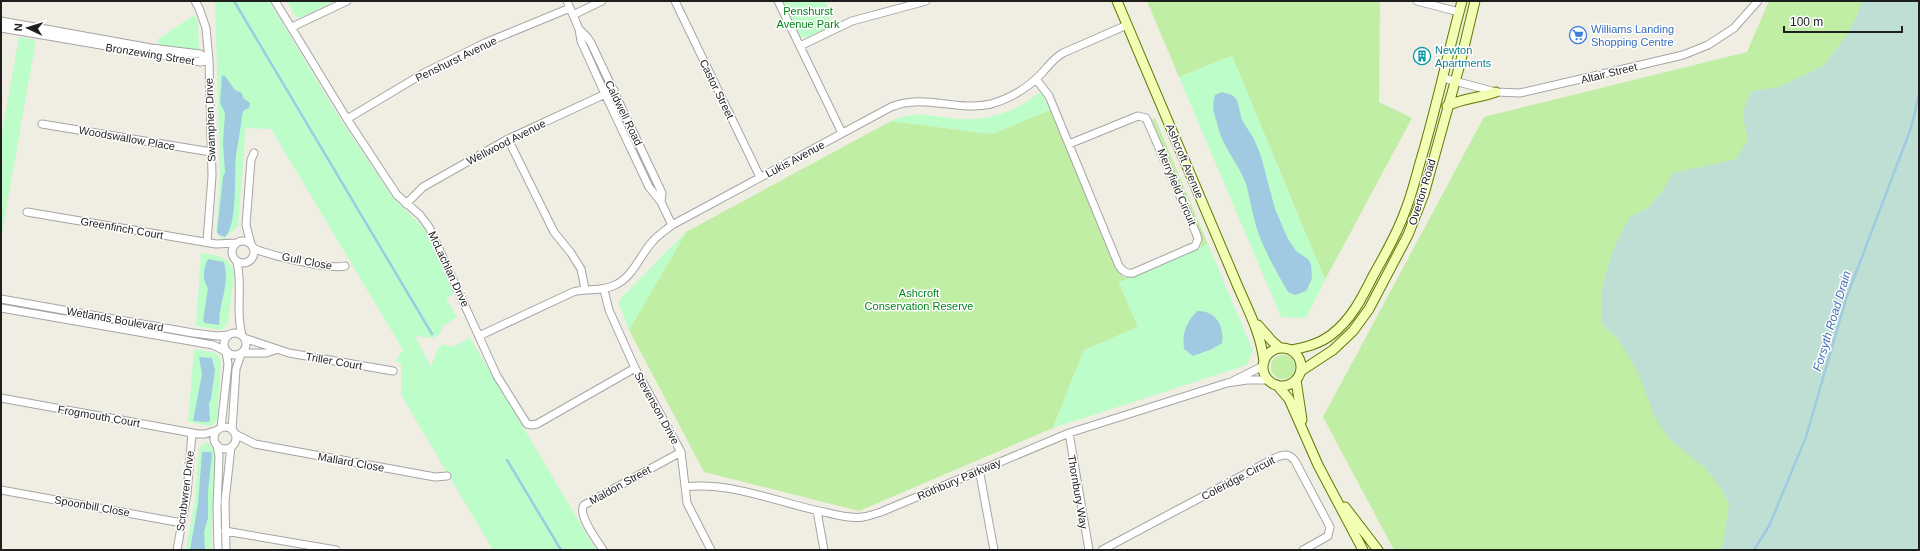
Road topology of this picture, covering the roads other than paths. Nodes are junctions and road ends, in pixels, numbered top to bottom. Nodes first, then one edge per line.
1 (195, 1) edge
2 (275, 1) edge
3 (347, 1) edge
4 (602, 1) edge
5 (675, 1) edge
6 (778, 1) edge
7 (926, 1) edge
8 (1117, 1) edge
9 (1416, 1) edge
10 (1462, 1) edge
11 (1475, 1) edge
12 (1758, 1) edge
13 (570, 8) edge
14 (1459, 12) junction
15 (1, 21) edge
16 (1127, 25) junction
17 (292, 27) junction
18 (1, 28) edge
19 (579, 29) junction
20 (800, 46) junction
21 (209, 60) junction
22 (1443, 78) junction
23 (1036, 79) junction
24 (1454, 80) junction
25 (614, 90) junction
26 (1496, 92) junction
27 (605, 94) junction
28 (1447, 106) junction
29 (347, 119) junction
30 (42, 124) dead end
31 (842, 133) junction
32 (508, 139) junction
33 (1068, 144) junction
34 (211, 152) junction
35 (254, 153) dead end
36 (760, 177) junction
37 (661, 202) junction
38 (406, 204) junction
39 (27, 212) dead end
40 (246, 225) junction
41 (672, 225) junction
42 (207, 242) junction
43 (237, 243) junction
44 (216, 244) junction
45 (252, 246) junction
46 (269, 254) junction
47 (232, 256) junction
48 (250, 261) junction
49 (237, 262) junction
50 (345, 266) dead end
51 (240, 282) junction
52 (585, 289) junction
53 (604, 290) junction
54 (1, 299) edge
55 (1, 308) edge
56 (238, 314) junction
57 (1254, 320) junction
58 (229, 334) junction
59 (479, 336) junction
60 (243, 337) junction
61 (1280, 348) junction
62 (276, 350) junction
63 (1292, 350) junction
64 (226, 352) junction
65 (241, 354) junction
66 (1264, 364) junction
67 (634, 368) junction
68 (393, 371) dead end
69 (1301, 371) junction
70 (1296, 380) junction
71 (1273, 382) junction
72 (1227, 383) junction
73 (1, 398) edge
74 (219, 429) junction
75 (234, 432) junction
76 (1304, 432) junction
77 (195, 433) junction
78 (1069, 433) junction
79 (216, 444) junction
80 (256, 444) junction
81 (232, 446) junction
82 (681, 452) junction
83 (979, 469) junction
84 (447, 476) dead end
85 (685, 488) junction
86 (1331, 489) junction
87 (1, 490) edge
88 (817, 510) junction
89 (182, 523) junction
90 (225, 531) junction
91 (177, 550) edge
92 (218, 550) edge
93 (226, 550) edge
94 (336, 550) edge
95 (603, 550) edge
96 (711, 550) edge
97 (824, 550) edge
98 (994, 550) edge
99 (1089, 550) edge
100 (1102, 550) edge
101 (1303, 550) edge
102 (1363, 550) edge
103 (1378, 550) edge

1 - 21 street, Swamphen Drive
2 - 17 street, McLachlan Drive
3 - 17 street
4 - 13 street, Penshurst Avenue
5 - 36 street, Castor Street
6 - 20 street
7 - 20 street
8 - 16 street, Ashcroft Avenue
9 - 14 street
10 - 14 street, Overton Road
11 - 24 street, Overton Road
12 - 26 street, Altair Street
13 - 19 street, Caldwell Road
13 - 29 street, Penshurst Avenue
14 - 22 street, Overton Road
15 - 21 street, Bronzewing Street
16 - 23 street, Lukis Avenue
16 - 57 street, Ashcroft Avenue
17 - 29 street, McLachlan Drive
18 - 21 street, Bronzewing Street
19 - 25 street, Caldwell Road
19 - 27 street, Caldwell Road
20 - 31 street
21 - 34 street, Swamphen Drive
22 - 24 street, Altair Street
22 - 63 street, Overton Road
23 - 31 street, Lukis Avenue
23 - 33 street, Merryfield Circuit
24 - 26 street, Altair Street
24 - 28 street, Overton Road
25 - 27 street, Wellwood Avenue
25 - 37 street, Caldwell Road
26 - 28 street
27 - 32 street, Wellwood Avenue
27 - 37 street, Caldwell Road
28 - 69 street, Overton Road
29 - 38 street, McLachlan Drive
30 - 34 street, Woodswallow Place
31 - 36 street, Lukis Avenue
32 - 38 street, Wellwood Avenue
32 - 52 street
33 - 33 street, Merryfield Circuit
34 - 42 street, Swamphen Drive
35 - 40 street
36 - 41 street, Lukis Avenue
37 - 41 street, Caldwell Road
38 - 59 street, McLachlan Drive
39 - 42 street, Greenfinch Court
40 - 43 street
40 - 45 street
41 - 53 street, Lukis Avenue
42 - 44 street, Greenfinch Court
43 - 44 street, Greenfinch Court
43 - 45 street
43 - 47 street
44 - 47 street, Greenfinch Court
45 - 46 street, Gull Close
45 - 48 street
46 - 48 street, Gull Close
46 - 50 street, Gull Close
47 - 49 street
48 - 49 street
48 - 51 street
49 - 51 street
51 - 56 street
52 - 53 street
52 - 59 street
53 - 67 street, Stevenson Drive
54 - 58 street, Wetlands Boulevard
55 - 64 street, Wetlands Boulevard
56 - 58 street
56 - 60 street
57 - 61 street, Ashcroft Avenue
57 - 66 street, Ashcroft Avenue
58 - 60 street
58 - 64 street
59 - 67 street, McLachlan Drive
60 - 62 street, Triller Court
60 - 65 street
61 - 63 street
61 - 66 street
62 - 65 street, Triller Court
62 - 68 street, Triller Court
63 - 69 street
64 - 65 street
64 - 74 street
65 - 75 street
66 - 71 street
66 - 72 street, Rothbury Parkway
67 - 82 street, Stevenson Drive
69 - 70 street
70 - 71 street
70 - 76 street
71 - 72 street, Rothbury Parkway
71 - 76 street
72 - 78 street, Rothbury Parkway
73 - 77 street, Frogmouth Court
74 - 75 street
74 - 77 street, Frogmouth Court
74 - 79 street
75 - 80 street, Mallard Close
75 - 81 street
76 - 86 street
77 - 79 street, Frogmouth Court
77 - 89 street, Scrubwren Drive
78 - 83 street, Rothbury Parkway
78 - 99 street, Thornbury Way
79 - 81 street
79 - 92 street
80 - 81 street, Mallard Close
80 - 84 street, Mallard Close
81 - 90 street
82 - 85 street, Stevenson Drive
82 - 95 street, Maldon Street
83 - 88 street, Rothbury Parkway
83 - 98 street
85 - 88 street, Rothbury Parkway
85 - 96 street, Stevenson Drive
86 - 102 street
86 - 103 street
87 - 89 street, Spoonbill Close
88 - 97 street
89 - 91 street, Scrubwren Drive
90 - 93 street
90 - 94 street
100 - 101 street, Coleridge Circuit

